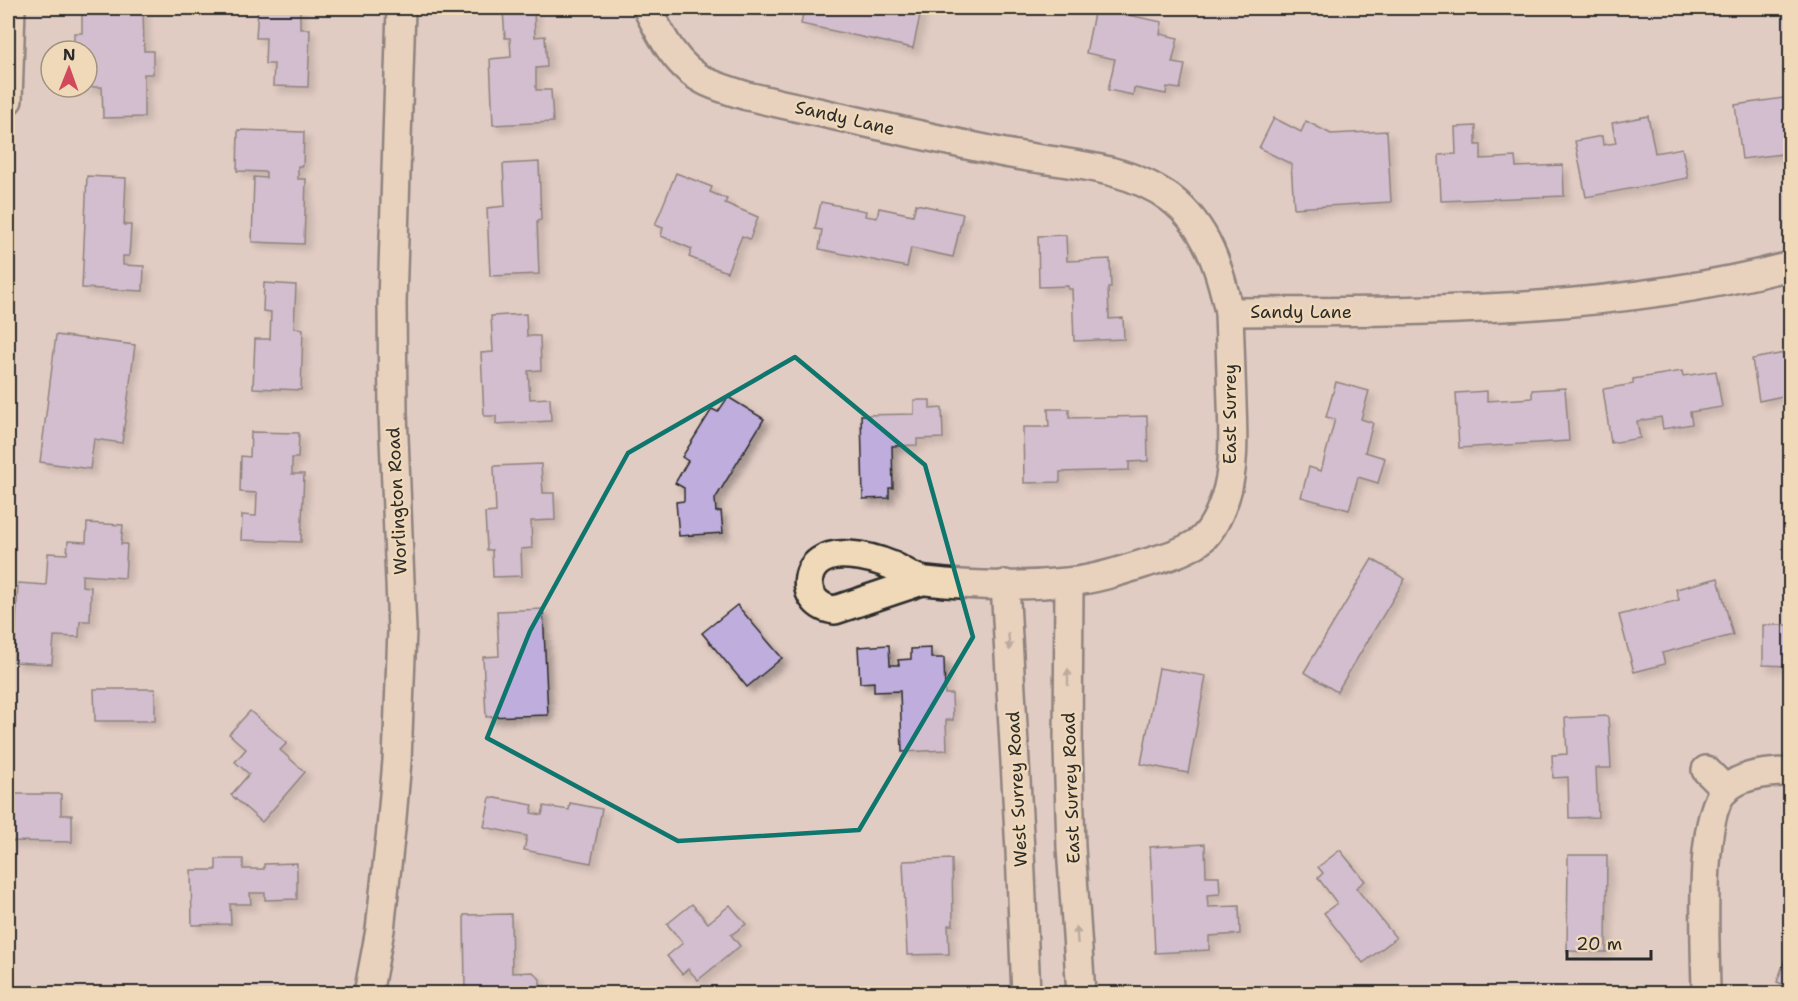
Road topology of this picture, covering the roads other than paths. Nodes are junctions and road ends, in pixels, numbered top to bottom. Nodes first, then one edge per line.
1 (10, 8) edge
2 (401, 8) edge
3 (646, 8) edge
4 (8, 100) edge
5 (1791, 266) edge
6 (1229, 312) junction
7 (922, 581) dead end
8 (1069, 582) junction
9 (1005, 584) junction
10 (1706, 770) dead end
11 (1791, 772) edge
12 (1726, 790) junction
13 (368, 993) edge
14 (1026, 993) edge
15 (1081, 993) edge
16 (1706, 993) edge

1 - 4 street
2 - 13 street, Worlington Road
3 - 6 street, Sandy Lane
5 - 6 street, Sandy Lane
6 - 8 street, East Surrey
7 - 9 street
8 - 9 street
15 -> 8 street, East Surrey Road
9 -> 14 street, West Surrey Road
10 - 12 street
11 - 12 street
12 - 16 street

